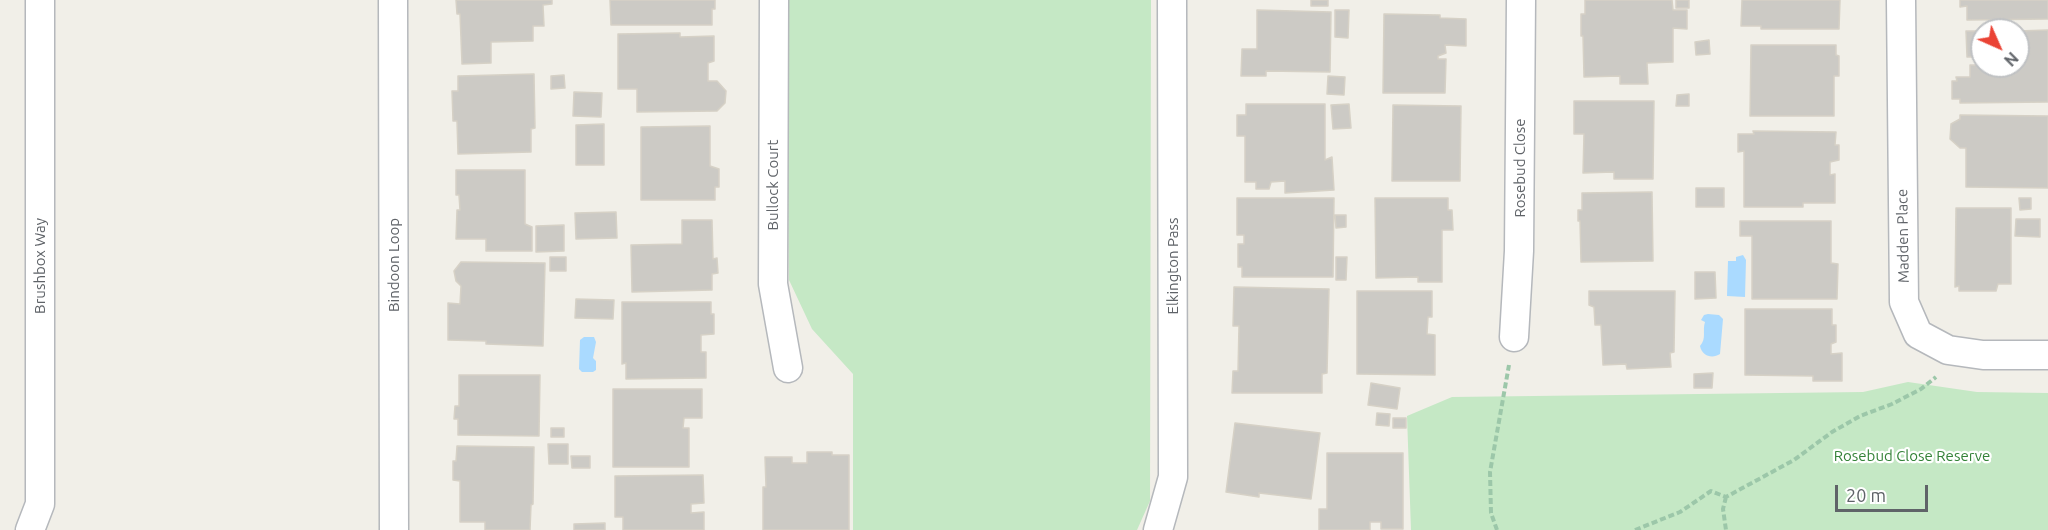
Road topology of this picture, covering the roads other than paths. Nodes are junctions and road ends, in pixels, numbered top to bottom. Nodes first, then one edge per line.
1 (40, 0) edge
2 (393, 0) edge
3 (774, 0) edge
4 (1172, 0) edge
5 (1521, 0) edge
6 (1900, 0) edge
7 (1514, 337) road end
8 (2048, 355) edge
9 (788, 368) dead end
10 (30, 530) edge
11 (394, 530) edge
12 (1158, 530) edge

1 - 10 street, Brushbox Way
2 - 11 street, Bindoon Loop
3 - 9 street, Bullock Court
4 - 12 street, Elkington Pass
5 - 7 street, Rosebud Close
6 - 8 street, Madden Place

